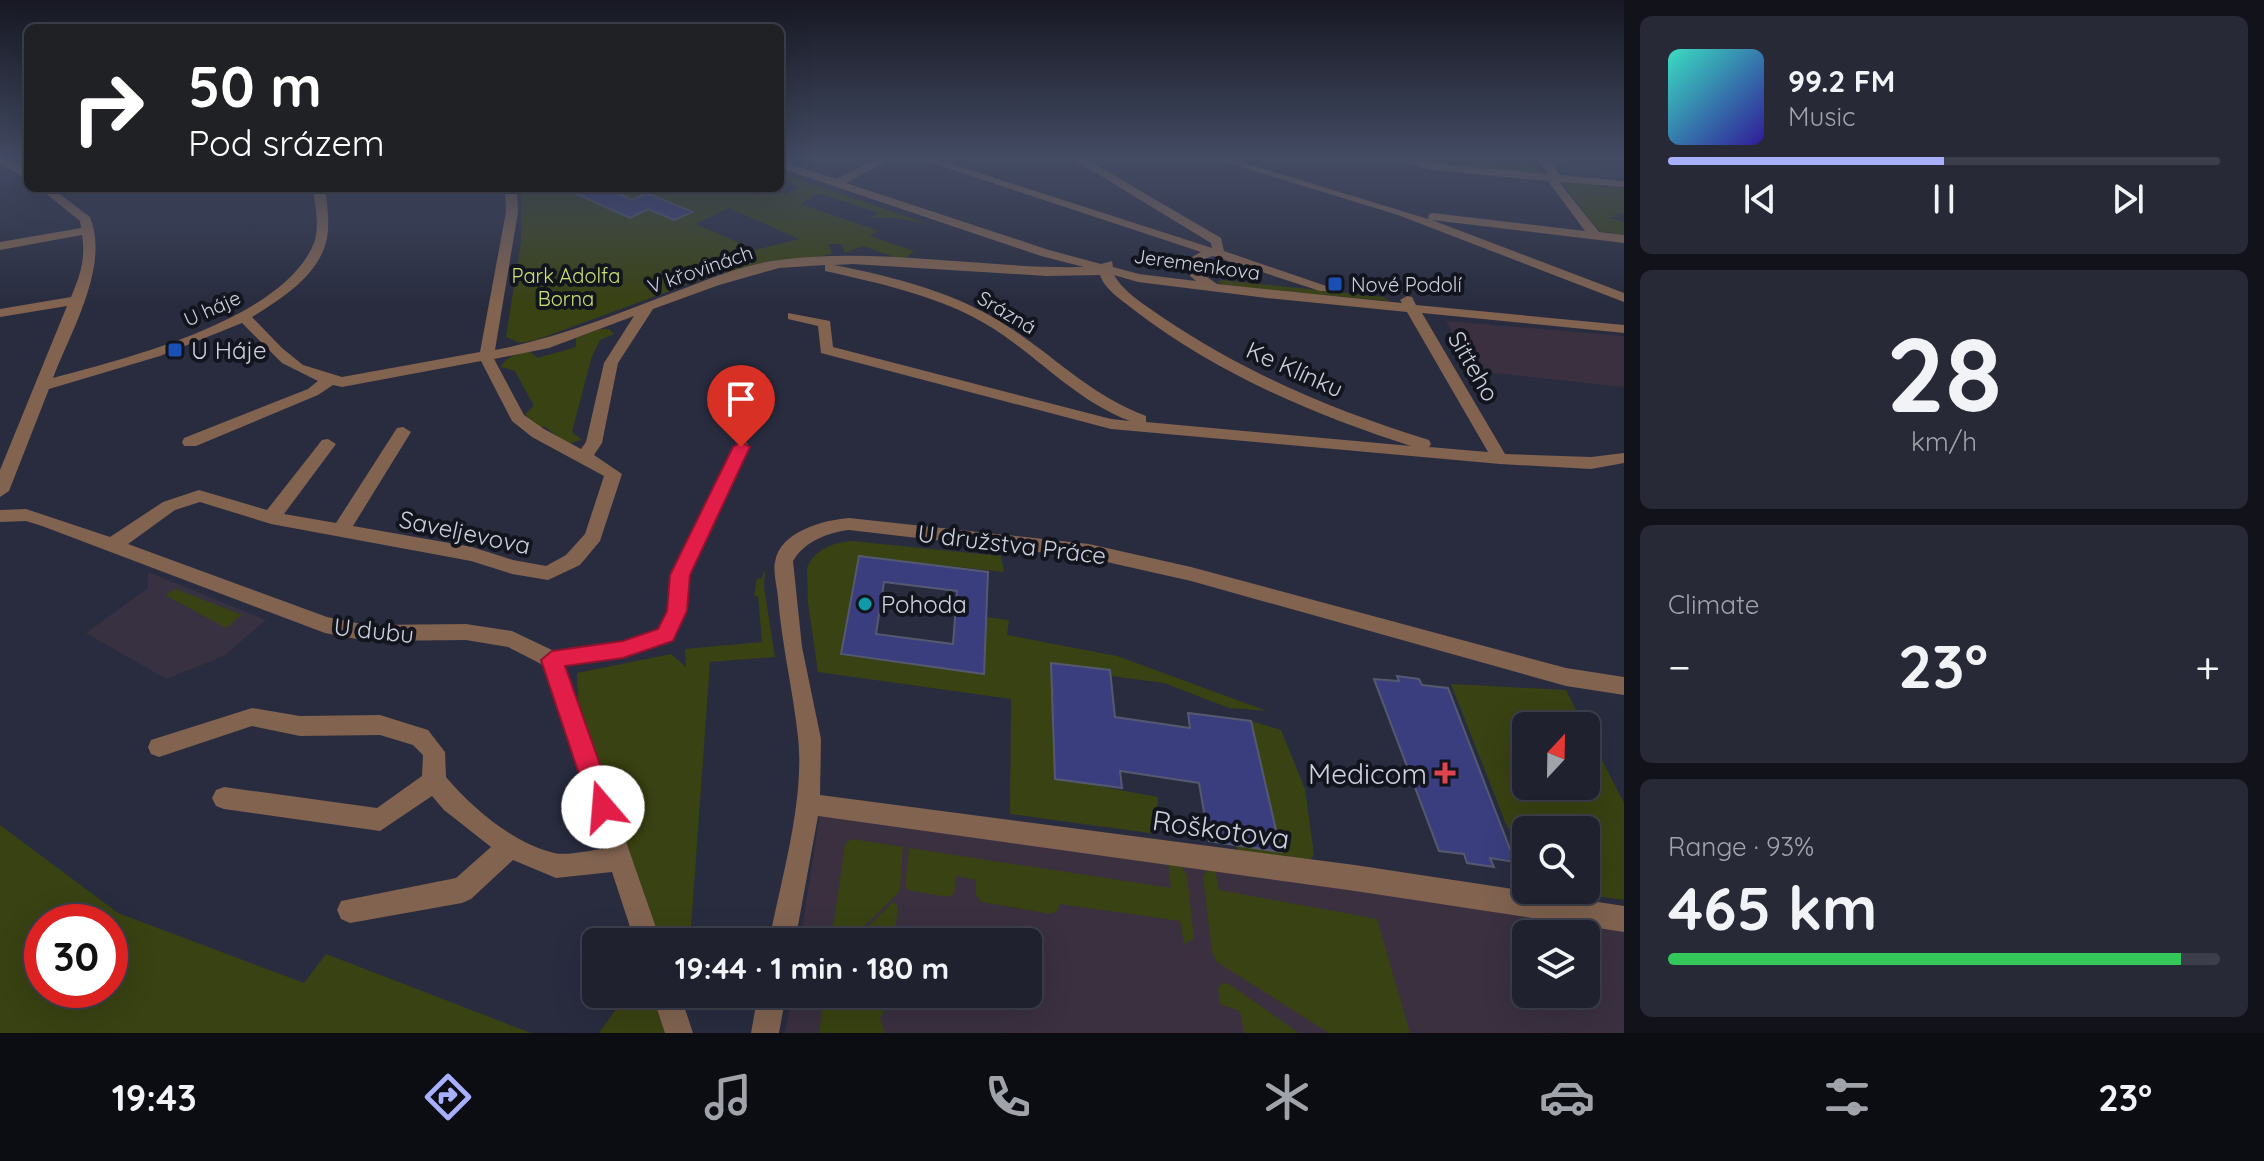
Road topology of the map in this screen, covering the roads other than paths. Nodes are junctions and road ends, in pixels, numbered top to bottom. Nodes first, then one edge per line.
1 (70, 207) edge
2 (322, 207) edge
3 (512, 207) edge
4 (924, 207) edge
5 (1072, 207) edge
6 (1160, 207) edge
7 (1382, 207) edge
8 (1573, 207) edge
9 (1402, 213) junction
10 (89, 230) junction
11 (1595, 236) junction
12 (1624, 239) edge
13 (0, 246) edge
14 (1212, 253) junction
15 (803, 262) junction
16 (1106, 268) junction
17 (1197, 276) junction
18 (1215, 287) junction
19 (1325, 288) junction
20 (1624, 298) edge
21 (77, 300) junction
22 (1408, 303) junction
23 (646, 309) junction
24 (0, 313) edge
25 (793, 316) dead end
26 (245, 318) junction
27 (1624, 319) edge
28 (1624, 329) edge
29 (486, 357) junction
30 (328, 381) junction
31 (42, 386) junction
32 (1173, 429) junction
33 (403, 432) dead end
34 (190, 442) dead end
35 (328, 444) dead end
36 (741, 447) dead end
37 (584, 457) junction
38 (1624, 458) edge
39 (1500, 459) junction
40 (0, 491) edge
41 (0, 516) edge
42 (271, 518) junction
43 (340, 532) junction
44 (114, 544) junction
45 (552, 660) junction
46 (1624, 686) edge
47 (159, 747) dead end
48 (434, 781) junction
49 (224, 798) dead end
50 (808, 804) junction
51 (510, 847) junction
52 (620, 859) junction
53 (350, 910) dead end
54 (1624, 919) edge
55 (643, 928) edge
56 (785, 928) edge
57 (671, 1008) edge
58 (769, 1008) edge
59 (679, 1033) edge
60 (765, 1033) edge

1 - 10 street
2 - 26 street, U háje
3 - 29 street
4 - 16 street, Jeremenkova
5 - 14 street
6 - 14 street
7 - 9 street
8 - 11 street
9 - 11 street
9 - 20 street
10 - 13 street
10 - 21 street
11 - 12 street
14 - 17 street
14 - 19 street
15 - 16 street, V křovinách
15 - 23 street, V křovinách
15 - 32 street, Srázná
16 - 17 street, Jeremenkova
16 - 18 street, Jeremenkova
16 - 39 street, Ke Klínku
17 - 18 street
17 - 19 street, Jeremenkova
18 - 22 street, Jeremenkova
19 - 22 street, Jeremenkova
21 - 24 street
21 - 31 street
22 - 27 street, Jeremenkova
22 - 28 street, Jeremenkova
22 - 39 street, Sitteho
23 - 29 street, V křovinách
23 - 37 street
25 - 32 street
26 - 30 street, V křovinách
26 - 31 street, U háje
29 - 30 street, V křovinách
29 - 37 street
30 - 34 street
31 - 40 street
32 - 39 street
33 - 43 street
35 - 42 street
36 - 45 street
37 - 43 street, Saveljevova
38 - 39 street
41 - 44 street, U dubu
42 - 43 street, Saveljevova
42 - 44 street, Saveljevova
44 - 45 street, U dubu
45 - 52 street
46 - 50 street, U družstva Práce
47 - 48 street
48 - 49 street
48 - 51 street
50 - 54 street, Roškotova
50 - 56 street, U družstva Práce
51 - 52 street
51 - 53 street
52 - 55 street
57 - 59 street
58 - 60 street

